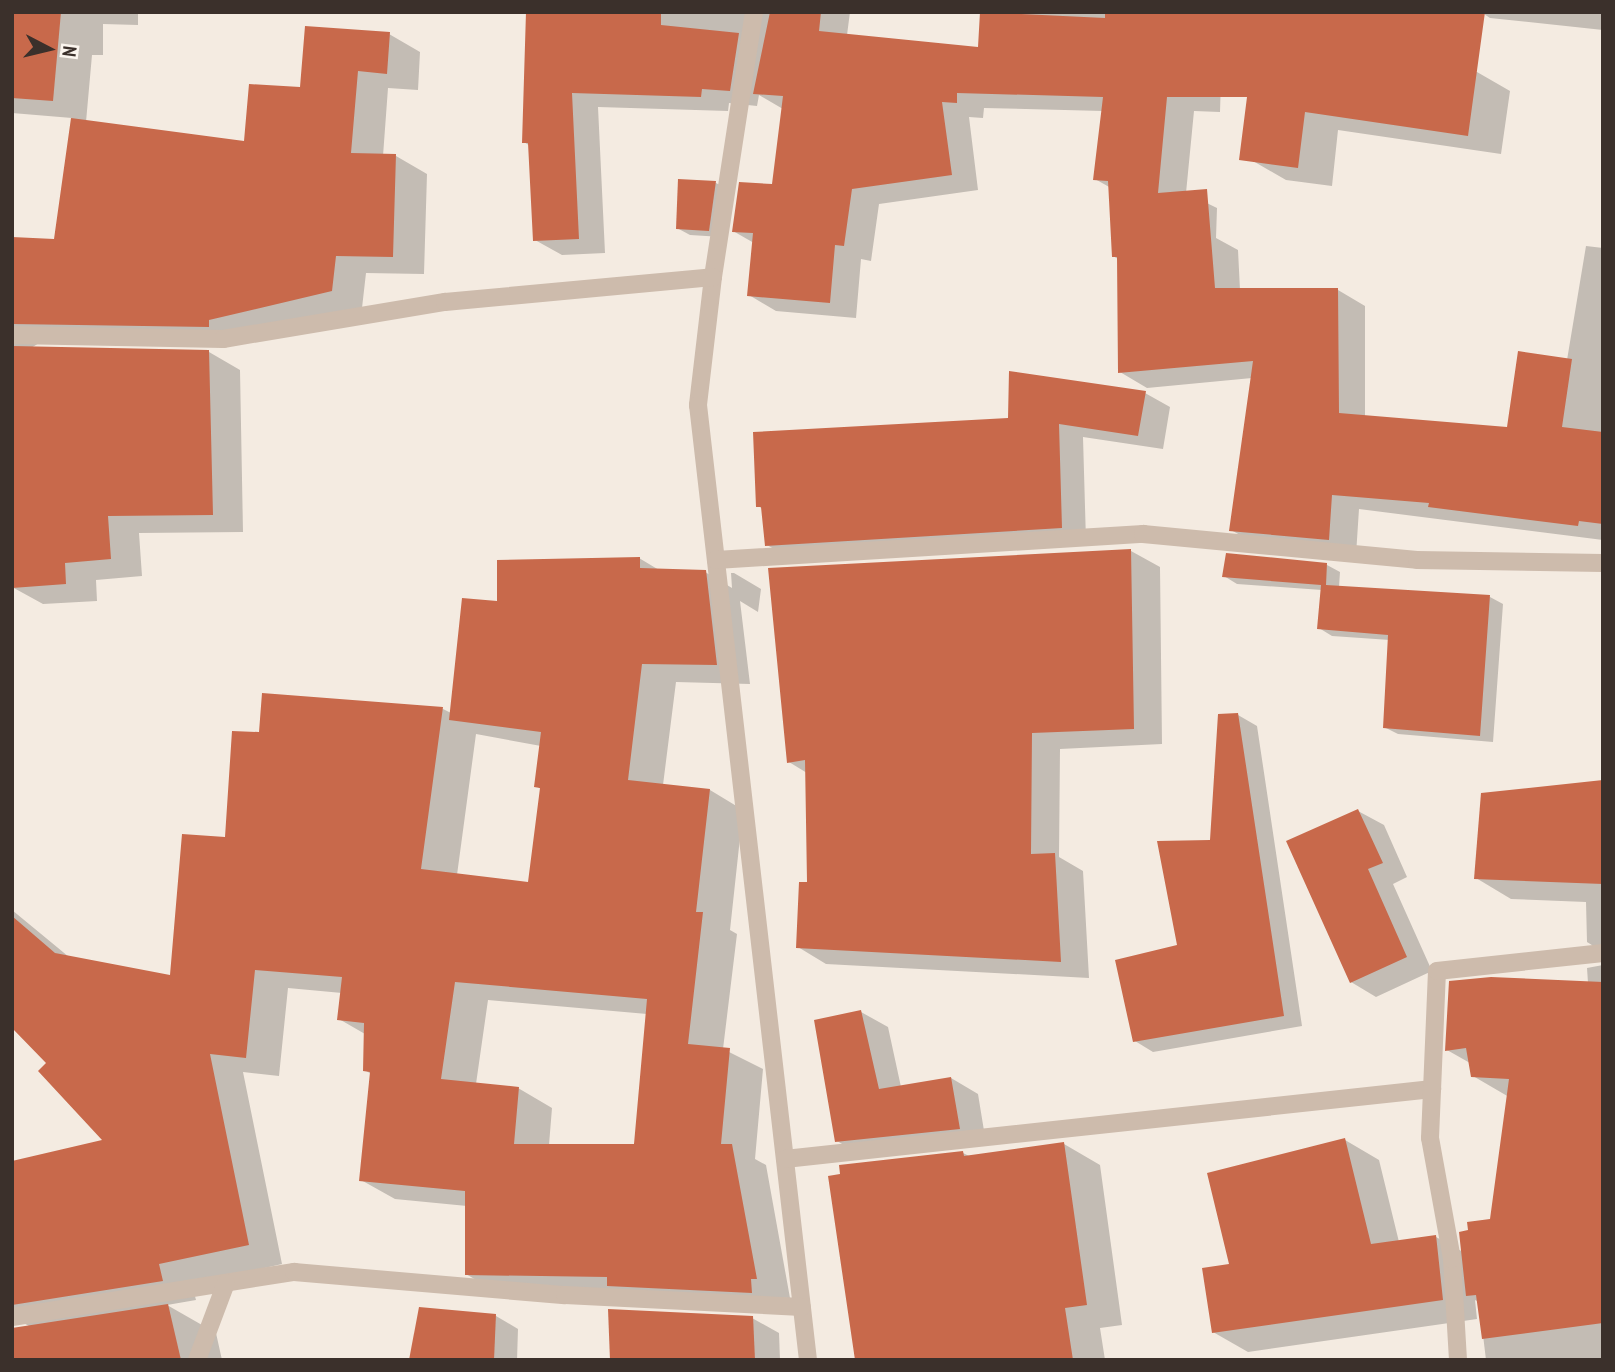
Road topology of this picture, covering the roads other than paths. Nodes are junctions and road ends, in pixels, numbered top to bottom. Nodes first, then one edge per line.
1 (754, 12) edge
2 (713, 277) junction
3 (12, 335) edge
4 (716, 560) junction
5 (1603, 563) edge
6 (1603, 953) edge
7 (1432, 1089) junction
8 (785, 1159) junction
9 (226, 1283) junction
10 (802, 1307) junction
11 (12, 1317) edge
12 (197, 1360) edge
13 (808, 1360) edge
14 (1458, 1360) edge

1 - 2 street
2 - 3 street
2 - 4 street
4 - 5 street
4 - 8 street
6 - 7 street
7 - 8 street
7 - 14 street
8 - 10 street
9 - 10 street
9 - 11 street
9 - 12 street
10 - 13 street

